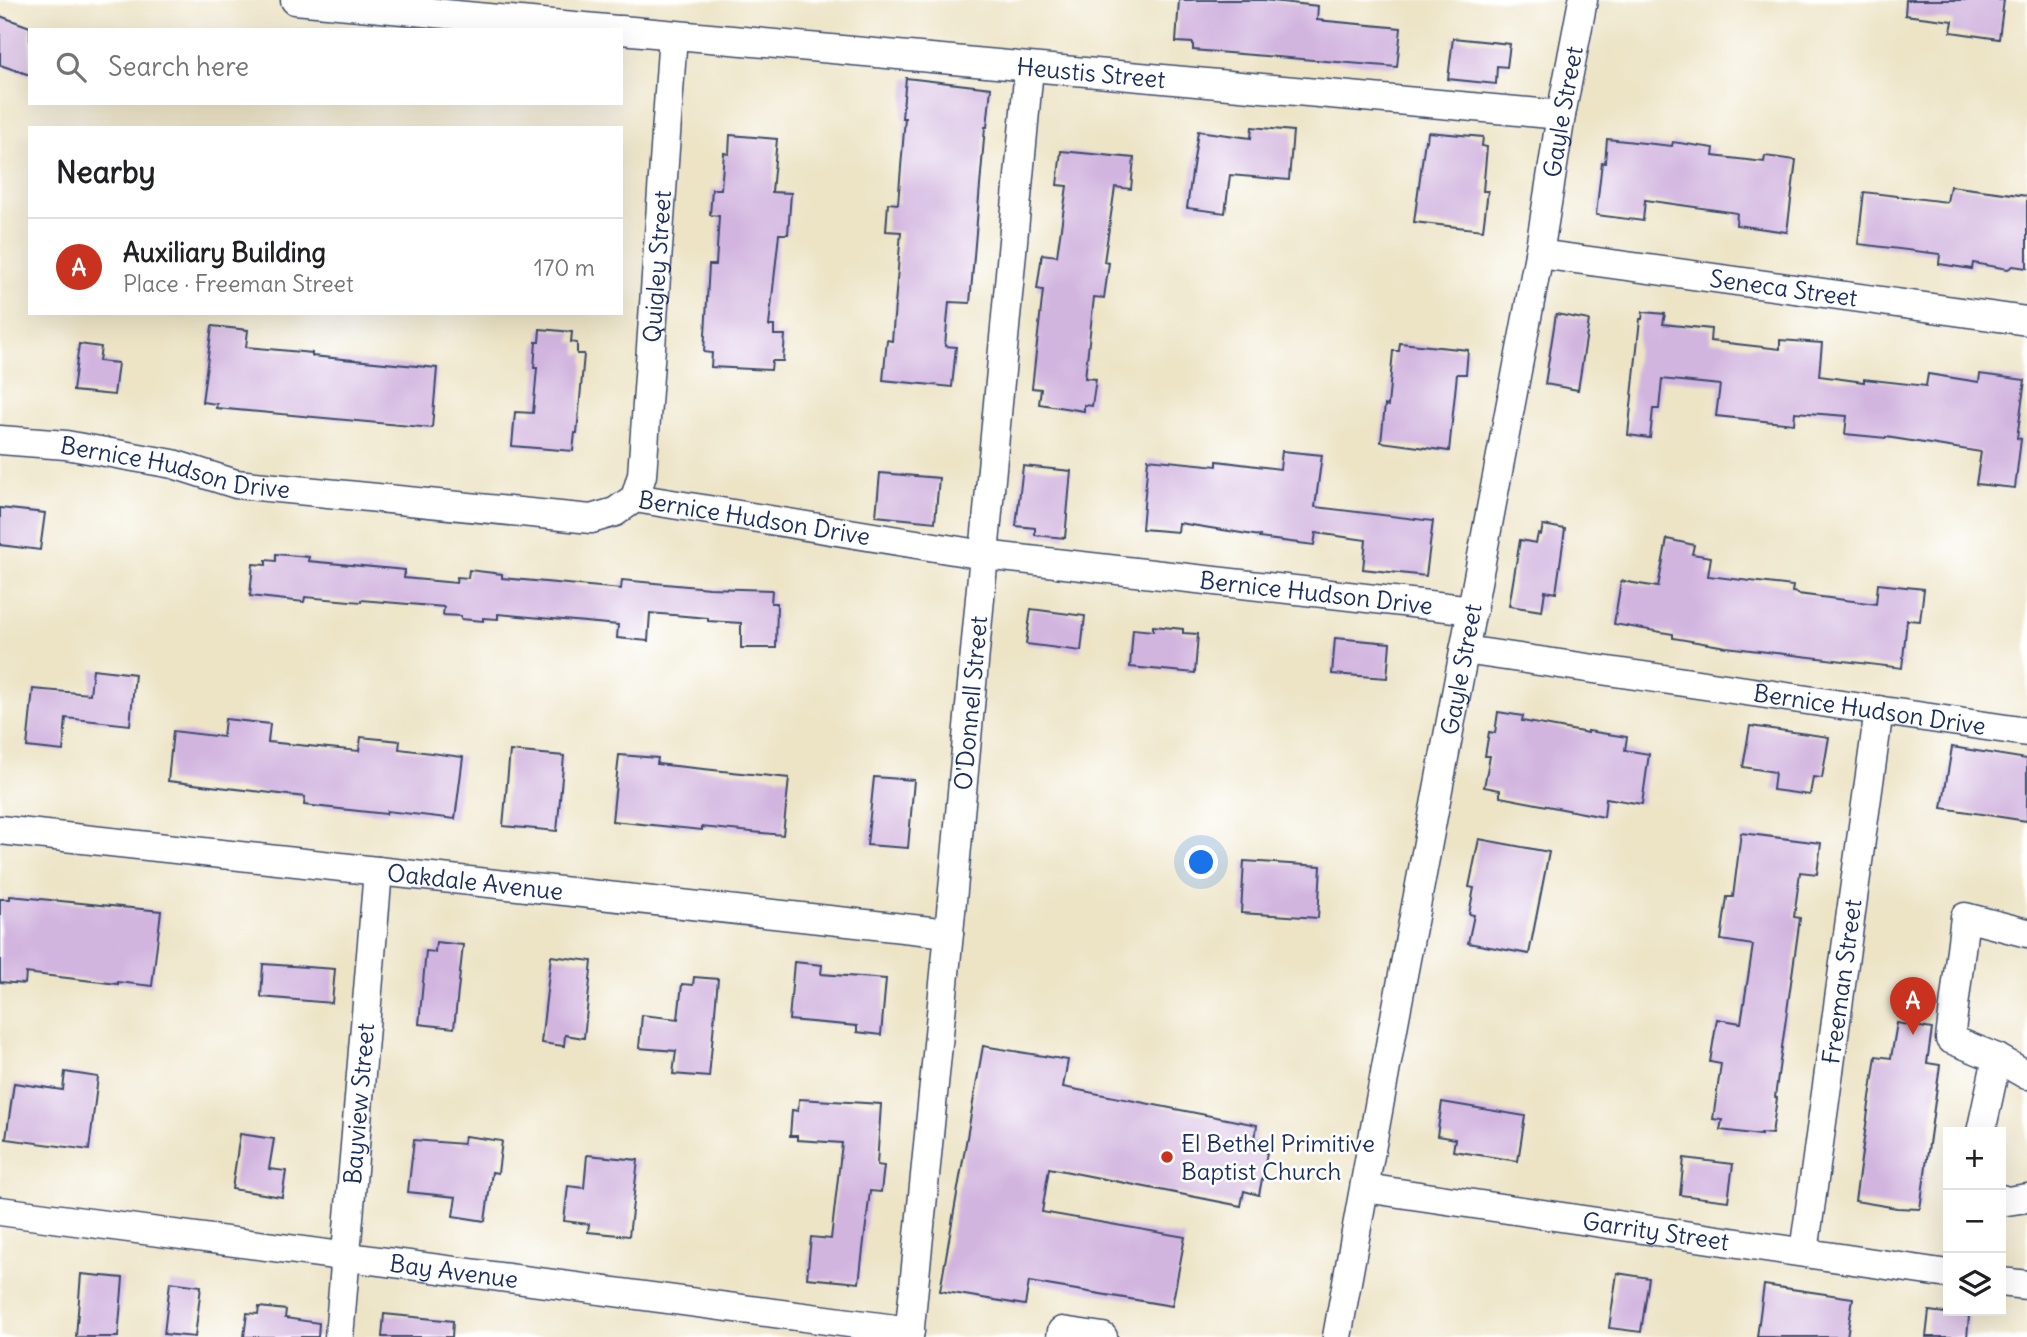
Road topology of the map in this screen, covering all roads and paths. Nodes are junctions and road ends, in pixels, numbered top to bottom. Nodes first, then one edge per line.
1 (295, 0) edge
2 (1583, 0) edge
3 (597, 28) edge
4 (623, 30) edge
5 (673, 35) junction
6 (1029, 68) junction
7 (1561, 115) junction
8 (1539, 254) junction
9 (2027, 321) edge
10 (0, 440) edge
11 (635, 498) junction
12 (984, 555) junction
13 (1473, 610) junction
14 (1464, 650) junction
15 (1879, 710) junction
16 (2027, 732) edge
17 (0, 830) edge
18 (378, 871) junction
19 (949, 933) junction
20 (2027, 933) edge
21 (1997, 1058) junction
22 (2027, 1075) edge
23 (1982, 1127) edge
24 (1365, 1188) junction
25 (2027, 1198) edge
26 (2006, 1201) edge
27 (0, 1211) edge
28 (1804, 1252) junction
29 (346, 1257) junction
30 (1943, 1273) edge
31 (2006, 1283) edge
32 (2027, 1285) edge
33 (909, 1334) edge
34 (339, 1337) edge
35 (1061, 1337) edge
36 (1103, 1337) edge
37 (1337, 1337) edge

1 - 3 street, Heustis Street
2 - 7 street, Gayle Street
4 - 5 street, Heustis Street
5 - 6 street, Heustis Street
5 - 11 street, Quigley Street
6 - 7 street, Heustis Street
6 - 12 street, O'Donnell Street
7 - 8 street, Gayle Street
8 - 9 street, Seneca Street
8 - 13 street, Gayle Street
10 - 11 street, Bernice Hudson Drive
11 - 12 street, Bernice Hudson Drive
12 - 13 street, Bernice Hudson Drive
12 - 19 street, O'Donnell Street
13 - 14 street, Gayle Street
14 - 15 street, Bernice Hudson Drive
14 - 24 street, Gayle Street
15 - 16 street, Bernice Hudson Drive
15 - 28 street, Freeman Street
17 - 18 street, Oakdale Avenue
18 - 19 street, Oakdale Avenue
18 - 29 street, Bayview Street
19 - 33 street, O'Donnell Street
20 - 21 street
21 - 22 street
21 - 23 street
24 - 28 street, Garrity Street
24 - 37 street, Gayle Street
25 - 26 street
27 - 29 street, Bay Avenue
28 - 30 street, Garrity Street
29 - 33 street, Bay Avenue
29 - 34 street, Bayview Street
31 - 32 street
35 - 36 street

